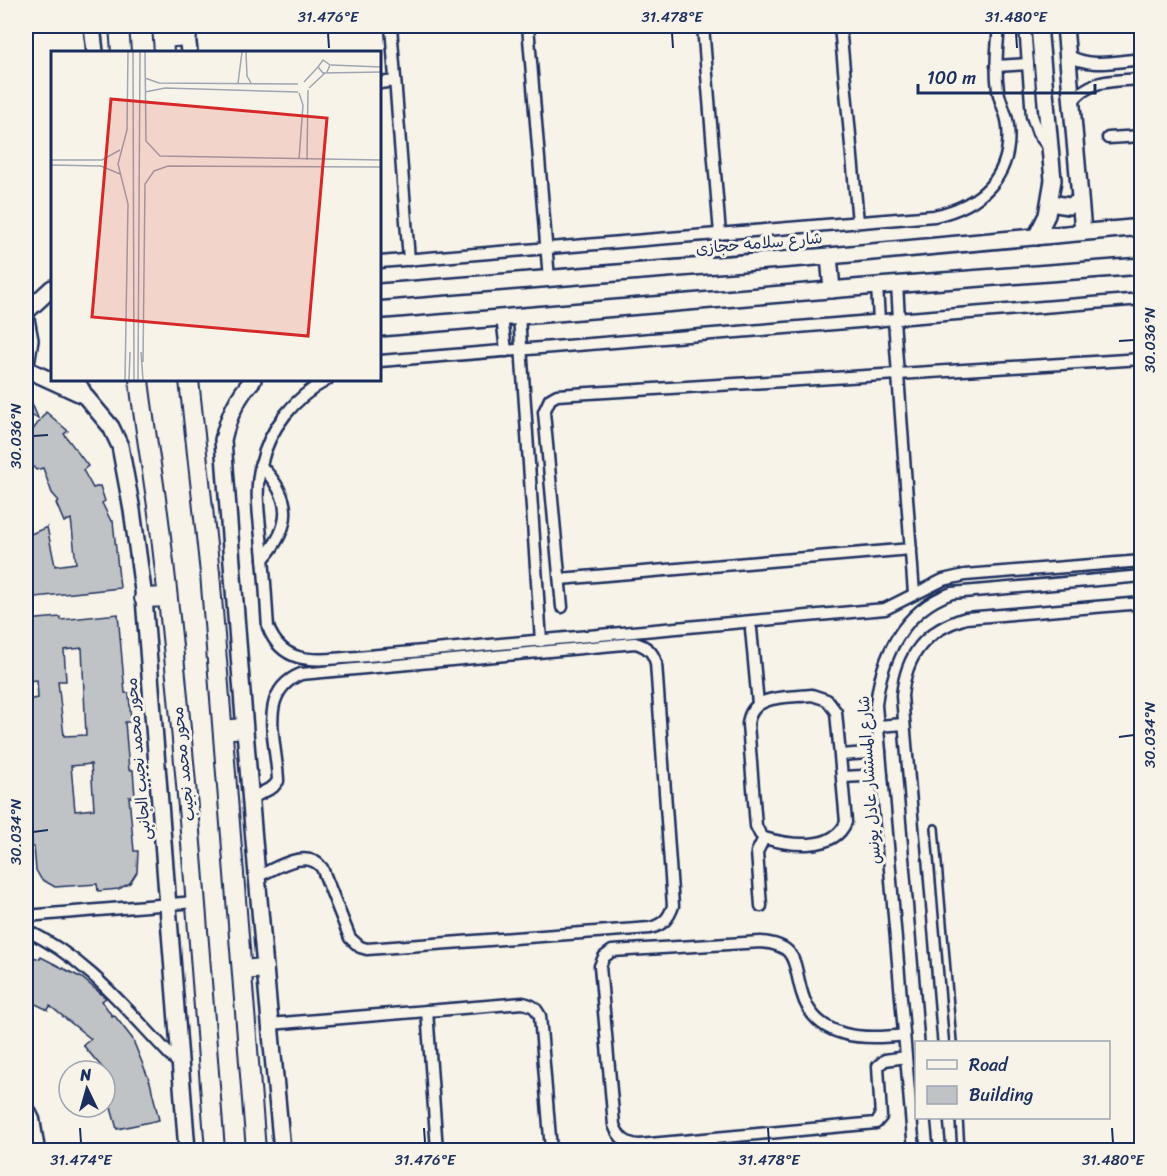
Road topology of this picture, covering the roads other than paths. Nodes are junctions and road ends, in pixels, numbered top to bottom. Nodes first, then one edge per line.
1 (92, 26) edge
2 (119, 26) edge
3 (391, 26) edge
4 (528, 26) edge
5 (703, 26) edge
6 (840, 26) edge
7 (999, 26) edge
8 (1025, 26) edge
9 (1039, 26) edge
10 (1065, 26) edge
11 (187, 38) edge
12 (163, 39) edge
13 (94, 51) edge
14 (121, 51) edge
15 (1068, 55) junction
16 (1142, 59) edge
17 (1128, 60) junction
18 (1028, 64) junction
19 (996, 66) junction
20 (1142, 79) edge
21 (1130, 80) junction
22 (394, 81) junction
23 (381, 82) edge
24 (1072, 102) junction
25 (1142, 136) edge
26 (1108, 138) dead end
27 (1050, 149) junction
28 (1080, 202) junction
29 (1050, 203) junction
30 (858, 222) junction
31 (1142, 228) edge
32 (1083, 232) junction
33 (720, 234) junction
34 (1036, 237) junction
35 (546, 248) junction
36 (829, 256) junction
37 (409, 260) junction
38 (381, 262) edge
39 (1142, 266) edge
40 (549, 279) junction
41 (897, 284) junction
42 (877, 286) junction
43 (51, 289) edge
44 (832, 290) junction
45 (381, 292) edge
46 (1142, 299) edge
47 (26, 312) edge
48 (519, 316) junction
49 (502, 317) junction
50 (26, 319) edge
51 (897, 319) junction
52 (879, 321) junction
53 (381, 328) edge
54 (522, 349) junction
55 (506, 351) junction
56 (1142, 358) edge
57 (381, 361) edge
58 (26, 364) edge
59 (26, 369) edge
60 (898, 374) junction
61 (51, 380) edge
62 (52, 381) edge
63 (77, 381) edge
64 (139, 381) edge
65 (189, 381) edge
66 (252, 381) edge
67 (325, 381) edge
68 (85, 396) junction
69 (260, 465) junction
70 (912, 549) junction
71 (263, 559) junction
72 (1142, 561) edge
73 (1142, 576) edge
74 (560, 579) junction
75 (914, 594) junction
76 (167, 597) junction
77 (144, 598) junction
78 (1142, 603) edge
79 (562, 607) dead end
80 (751, 629) dead end
81 (541, 641) junction
82 (758, 704) junction
83 (904, 724) junction
84 (878, 726) junction
85 (243, 728) junction
86 (223, 730) junction
87 (880, 753) junction
88 (841, 755) junction
89 (882, 775) junction
90 (843, 777) junction
91 (250, 799) junction
92 (935, 828) dead end
93 (764, 838) junction
94 (256, 877) junction
95 (195, 902) junction
96 (168, 904) junction
97 (761, 906) dead end
98 (26, 916) edge
99 (26, 930) edge
100 (264, 968) junction
101 (243, 970) junction
102 (427, 1011) junction
103 (270, 1024) junction
104 (904, 1035) junction
105 (931, 1041) edge
106 (953, 1041) edge
107 (906, 1058) junction
108 (180, 1065) junction
109 (26, 1103) edge
110 (937, 1119) edge
111 (959, 1119) edge
112 (39, 1150) edge
113 (187, 1150) edge
114 (215, 1150) edge
115 (256, 1150) edge
116 (282, 1150) edge
117 (437, 1150) edge
118 (551, 1150) edge
119 (914, 1150) edge
120 (940, 1150) edge
121 (961, 1150) edge

1 - 13 street
2 - 14 main road
3 - 22 street
4 - 35 street
5 - 33 street
6 - 30 street
7 - 19 street
8 - 18 street
9 - 27 street
10 - 15 street
11 - 12 main road
15 - 17 street
15 - 24 street
16 - 17 street
17 - 21 street
18 - 19 street
18 - 27 street
19 - 30 street
20 - 21 street
21 - 24 street
22 - 23 street
22 - 37 street
24 - 28 street
25 - 26 street
27 - 29 street
28 - 29 street
28 - 32 street
29 - 34 street
30 - 33 street
31 - 32 street, شارع سلامه حجازى
32 - 34 street, شارع سلامه حجازى
33 - 35 street
34 - 36 street, شارع سلامه حجازى
35 - 37 street
35 - 40 street
36 - 40 street, شارع سلامه حجازى
36 - 44 street
37 - 38 street
39 - 41 street
40 - 45 street, شارع سلامه حجازى
41 - 42 street
41 - 51 street
42 - 44 street
42 - 52 street
43 - 47 street
44 - 48 street
46 - 51 street
48 - 49 street
48 - 54 street
49 - 53 street
49 - 55 street
50 - 58 street
51 - 52 street
51 - 60 street
52 - 54 street
54 - 55 street
54 - 81 street
55 - 57 street
56 - 60 street
59 - 61 street
60 - 70 street
60 - 74 street
62 - 68 street
63 - 68 street, محور محمد نجيب الجانبى
64 - 76 main road, محور محمد نجيب
65 - 86 main road
66 - 85 street
67 - 69 street
68 - 77 street, محور محمد نجيب الجانبى
69 - 71 street
69 - 71 street
70 - 74 street
70 - 75 street
71 - 81 street
72 - 75 street
73 - 84 street, شارع المستشار عادل يونس
74 - 79 street
75 - 81 street
76 - 77 main road
76 - 95 main road, محور محمد نجيب
77 - 96 street, محور محمد نجيب الجانبى
78 - 83 street
80 - 82 street
82 - 88 street
82 - 93 street
83 - 84 street
83 - 105 street
84 - 87 street, شارع المستشار عادل يونس
85 - 86 main road
85 - 91 street
86 - 101 main road
87 - 88 street
87 - 89 street, شارع المستشار عادل يونس
88 - 90 street
89 - 90 street
89 - 104 street, شارع المستشار عادل يونس
90 - 93 street
91 - 94 street
91 - 94 street
92 - 106 lane
93 - 97 street
94 - 100 street
95 - 96 street
95 - 114 main road, محور محمد نجيب
96 - 98 street
96 - 108 street, محور محمد نجيب الجانبى
99 - 108 street
100 - 101 main road
100 - 103 street
101 - 115 main road
102 - 103 street
102 - 117 street
102 - 118 street
103 - 116 street
104 - 107 street, شارع المستشار عادل يونس
104 - 107 street
107 - 119 street, شارع المستشار عادل يونس
108 - 113 street, محور محمد نجيب الجانبى
109 - 112 street
110 - 120 street
111 - 121 lane

